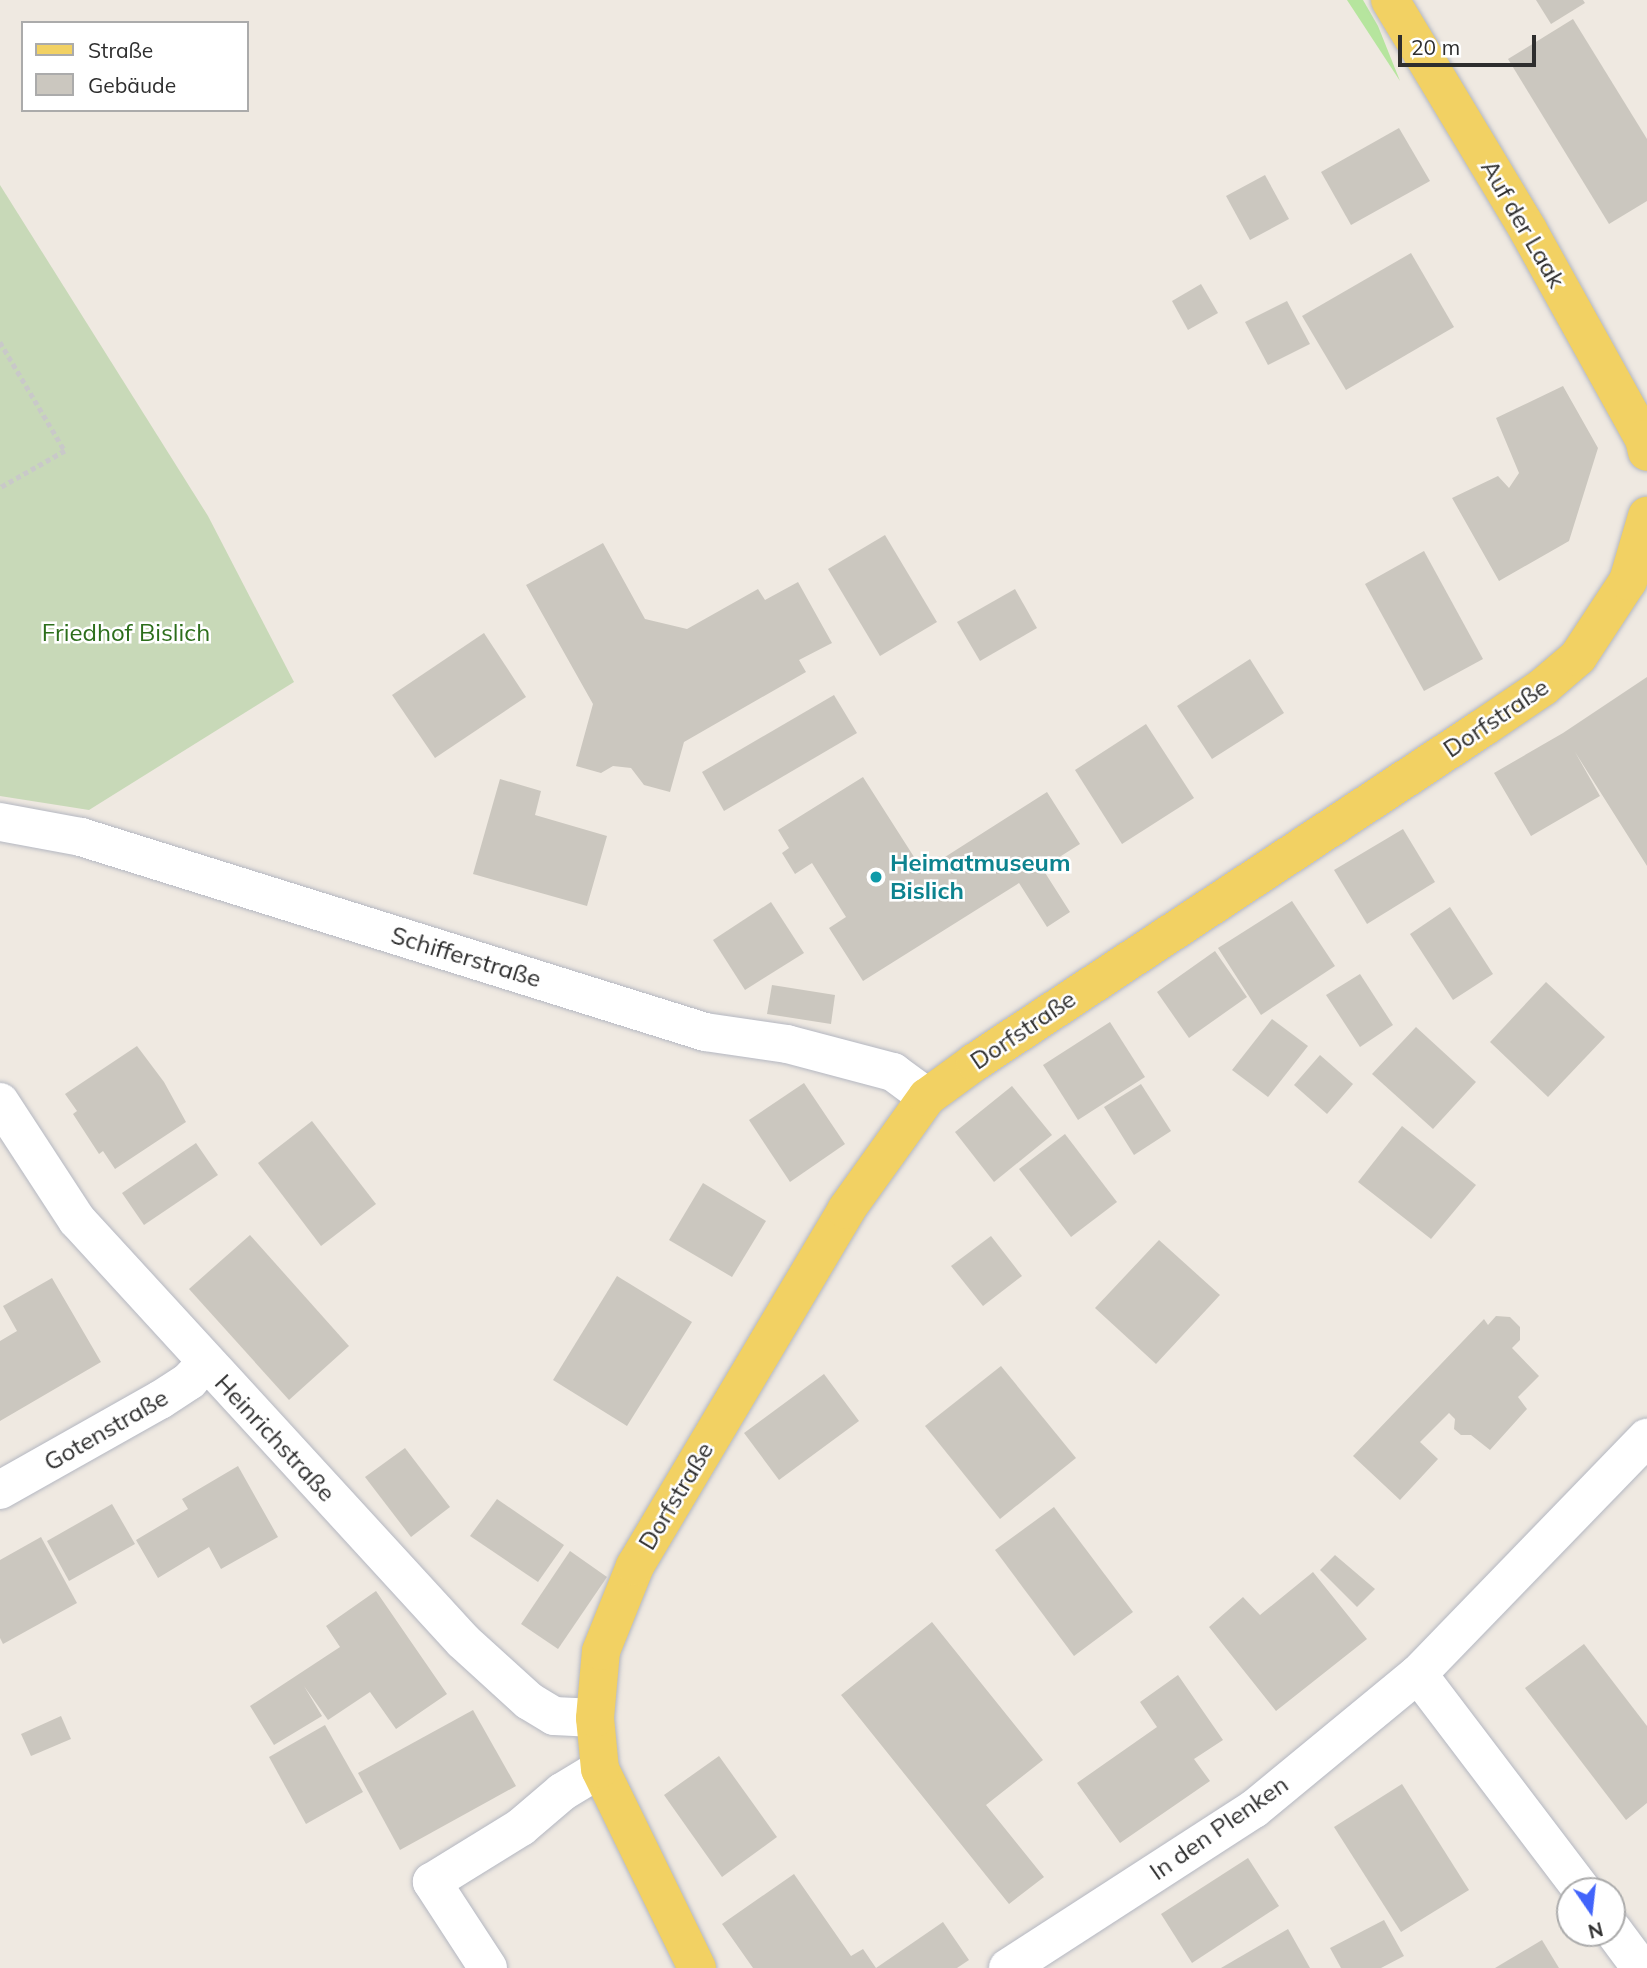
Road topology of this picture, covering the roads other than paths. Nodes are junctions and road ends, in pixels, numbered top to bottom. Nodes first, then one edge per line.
1 (1390, 0) edge
2 (1647, 452) edge
3 (1647, 516) edge
4 (0, 822) edge
5 (927, 1097) junction
6 (0, 1101) edge
7 (206, 1363) junction
8 (1647, 1438) edge
9 (0, 1490) edge
10 (1418, 1674) junction
11 (594, 1718) junction
12 (600, 1769) junction
13 (1572, 1877) edge
14 (1625, 1947) edge
15 (488, 1968) edge
16 (697, 1968) edge
17 (1008, 1968) edge
18 (1641, 1968) edge

1 - 2 main road, Auf der Laak
3 - 5 main road, Dorfstraße
4 - 5 street, Schifferstraße
5 - 11 main road, Dorfstraße
6 - 7 street, Heinrichstraße
7 - 9 street, Gotenstraße
7 - 11 street, Heinrichstraße
8 - 10 street, In den Plenken
10 - 13 street
10 - 17 street, In den Plenken
11 - 12 main road, Dorfstraße
12 - 15 street
12 - 16 main road, Dorfstraße
14 - 18 street

